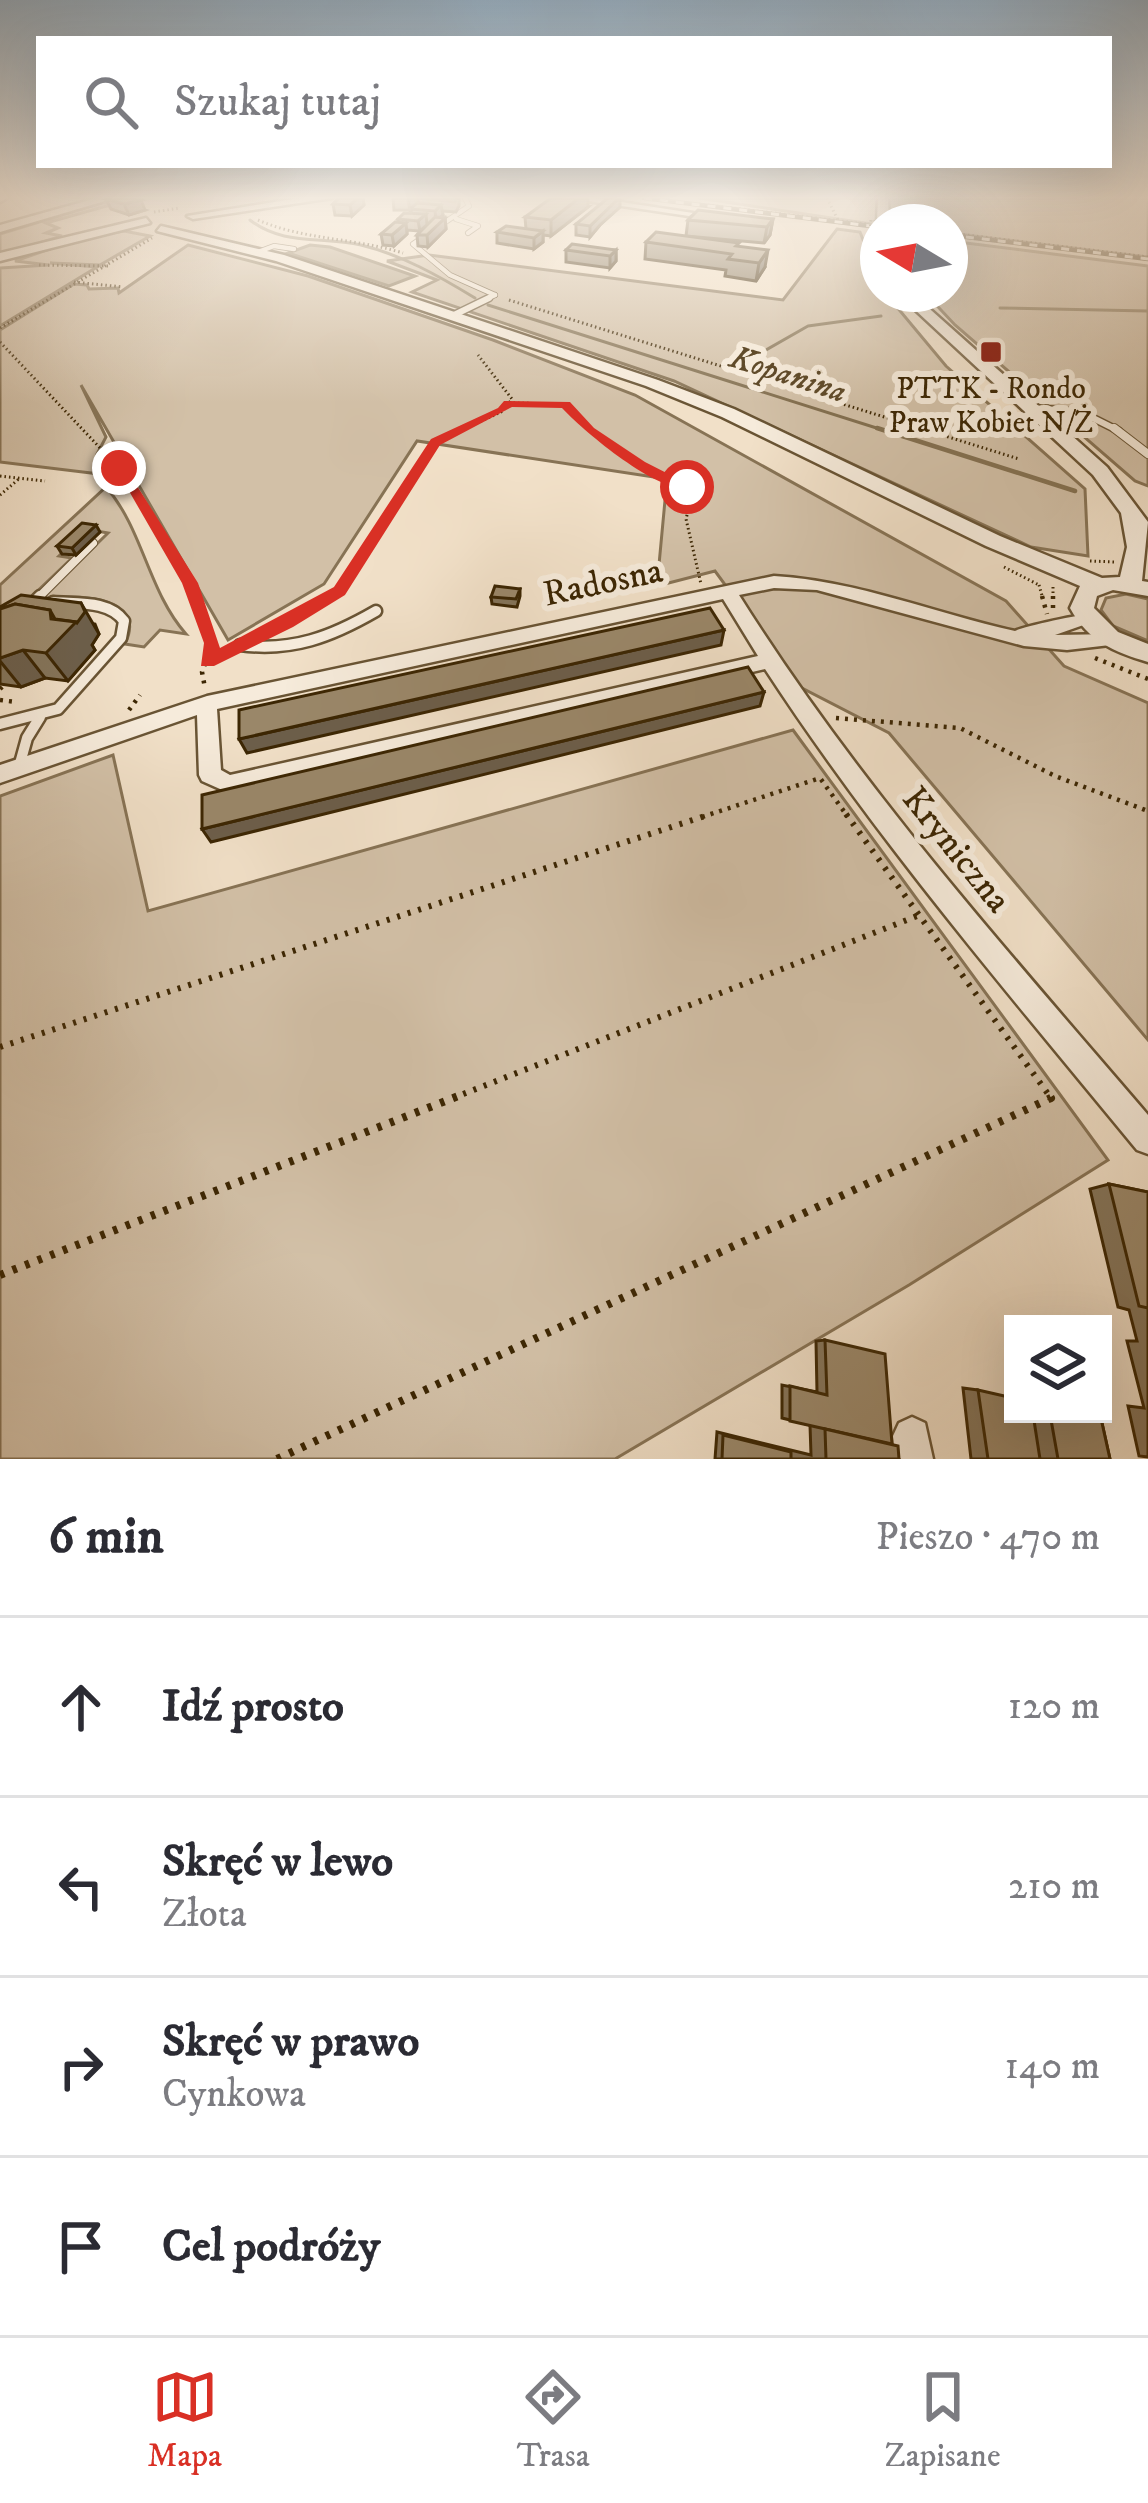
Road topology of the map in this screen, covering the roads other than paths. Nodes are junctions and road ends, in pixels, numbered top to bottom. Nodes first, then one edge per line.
1 (302, 266) edge
2 (438, 266) edge
3 (925, 312) edge
4 (454, 315) junction
5 (1032, 408) junction
6 (1148, 454) edge
7 (1130, 511) junction
8 (1148, 536) edge
9 (94, 543) dead end
10 (1139, 587) edge
11 (716, 593) junction
12 (1089, 601) junction
13 (376, 611) dead end
14 (1012, 636) junction
15 (1110, 639) junction
16 (240, 645) road end
17 (1148, 653) edge
18 (768, 661) junction
19 (207, 704) junction
20 (40, 717) junction
21 (0, 724) edge
22 (9, 771) edge
23 (1148, 1139) edge

1 - 4 street
2 - 4 lane
3 - 5 street
4 - 12 street
5 - 6 lane
5 - 7 street
7 - 8 street
7 - 10 street
9 - 20 lane
10 - 12 street
11 - 14 street, Radosna
11 - 18 street, Kryniczna
11 - 19 street, Radosna
12 - 14 street, Radosna
12 - 15 street
13 - 16 lane
14 - 15 street, Radosna
15 - 17 street
18 - 19 street
18 - 23 street, Kryniczna
19 - 22 street, Radosna
20 - 21 lane
20 - 22 lane

